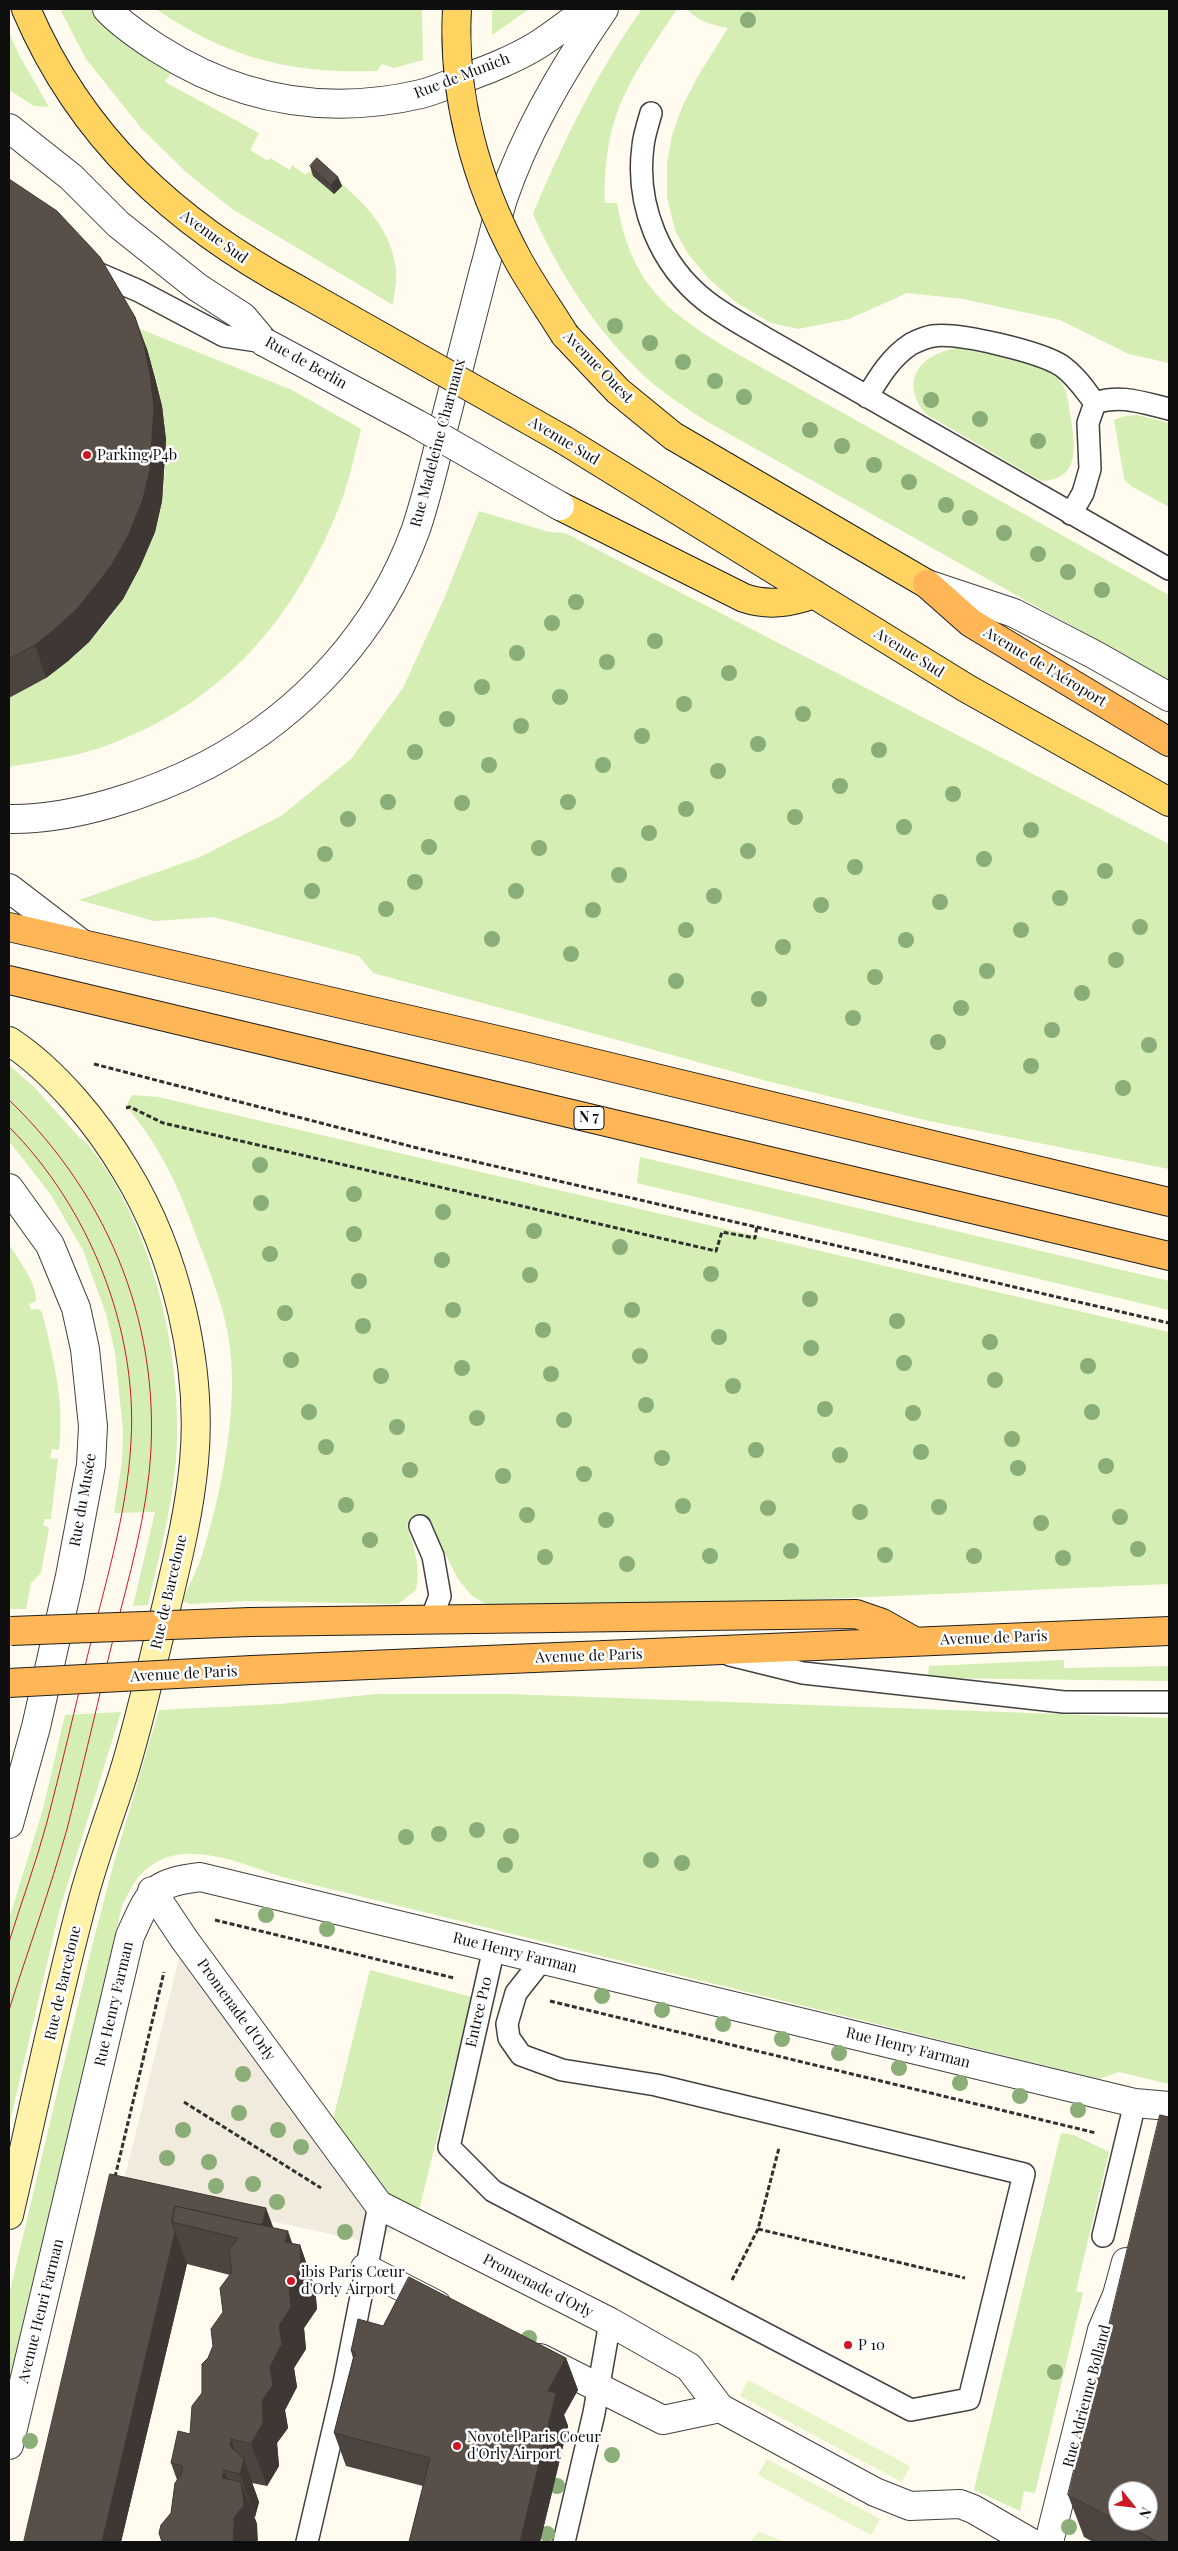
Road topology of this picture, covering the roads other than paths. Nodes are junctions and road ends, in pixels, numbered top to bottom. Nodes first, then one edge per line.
1 (26, 9) edge
2 (107, 9) edge
3 (457, 9) edge
4 (588, 9) edge
5 (604, 9) edge
6 (651, 113) dead end
7 (9, 128) edge
8 (70, 262) edge
9 (264, 342) junction
10 (868, 397) junction
11 (1095, 403) junction
12 (1169, 409) edge
13 (560, 506) joint
14 (1071, 514) junction
15 (1169, 569) edge
16 (927, 584) junction
17 (814, 594) junction
18 (1169, 697) edge
19 (1169, 742) edge
20 (1169, 802) edge
21 (9, 819) edge
22 (9, 888) edge
23 (9, 928) edge
24 (82, 944) junction
25 (9, 980) edge
26 (9, 1041) edge
27 (9, 1188) edge
28 (1169, 1202) edge
29 (1169, 1256) edge
30 (420, 1526) dead end
31 (431, 1620) junction
32 (10, 1630) edge
33 (1169, 1631) edge
34 (914, 1641) junction
35 (710, 1651) junction
36 (9, 1683) edge
37 (1169, 1702) edge
38 (9, 1824) edge
39 (152, 1891) junction
40 (494, 1948) junction
41 (542, 1960) junction
42 (1135, 2103) junction
43 (1165, 2114) edge
44 (74, 2177) joint
45 (379, 2205) junction
46 (9, 2215) edge
47 (1103, 2236) dead end
48 (1132, 2241) edge
49 (365, 2268) junction
50 (460, 2317) edge
51 (610, 2322) junction
52 (521, 2348) edge
53 (598, 2389) junction
54 (720, 2408) junction
55 (9, 2445) edge
56 (306, 2542) edge
57 (564, 2542) edge
58 (1030, 2542) edge
59 (1049, 2542) edge

1 - 17 main road, Avenue Sud, bridge
2 - 4 street, Rue de Munich
3 - 16 main road, Avenue Ouest, bridge
5 - 21 street, Rue Madeleine Charmaux
6 - 10 lane
7 - 9 street, Rue de Berlin
8 - 9 lane
9 - 13 street, Rue de Berlin, bridge
10 - 11 lane
10 - 14 lane
11 - 12 lane
11 - 14 lane
13 - 17 main road
14 - 15 lane
16 - 18 street
16 - 19 highway, Avenue de l'Aéroport
17 - 20 main road, Avenue Sud
22 - 24 street
23 - 24 highway
24 - 28 highway
25 - 29 highway, N 7
26 - 46 main road, Rue de Barcelone
27 - 38 street, Rue du Musée
30 - 31 lane
31 - 32 highway, bridge
31 - 34 highway
33 - 34 highway, Avenue de Paris
34 - 35 highway, Avenue de Paris
35 - 36 highway, Avenue de Paris, bridge
35 - 37 lane
39 - 40 street, Rue Henry Farman
39 - 44 street, Rue Henry Farman
39 - 45 street, Promenade d'Orly
40 - 41 street, Rue Henry Farman
40 - 41 lane, Entree P10
41 - 42 street, Rue Henry Farman
42 - 43 street, Rue Henry Farman
42 - 47 lane
44 - 55 street, Avenue Henri Farman
45 - 49 lane
45 - 51 street, Promenade d'Orly
48 - 59 street, Rue Adrienne Bolland
49 - 50 street
49 - 56 lane
51 - 53 lane
51 - 54 street, Promenade d'Orly
52 - 53 street
53 - 54 street
53 - 57 lane
54 - 58 street, Promenade d'Orly

